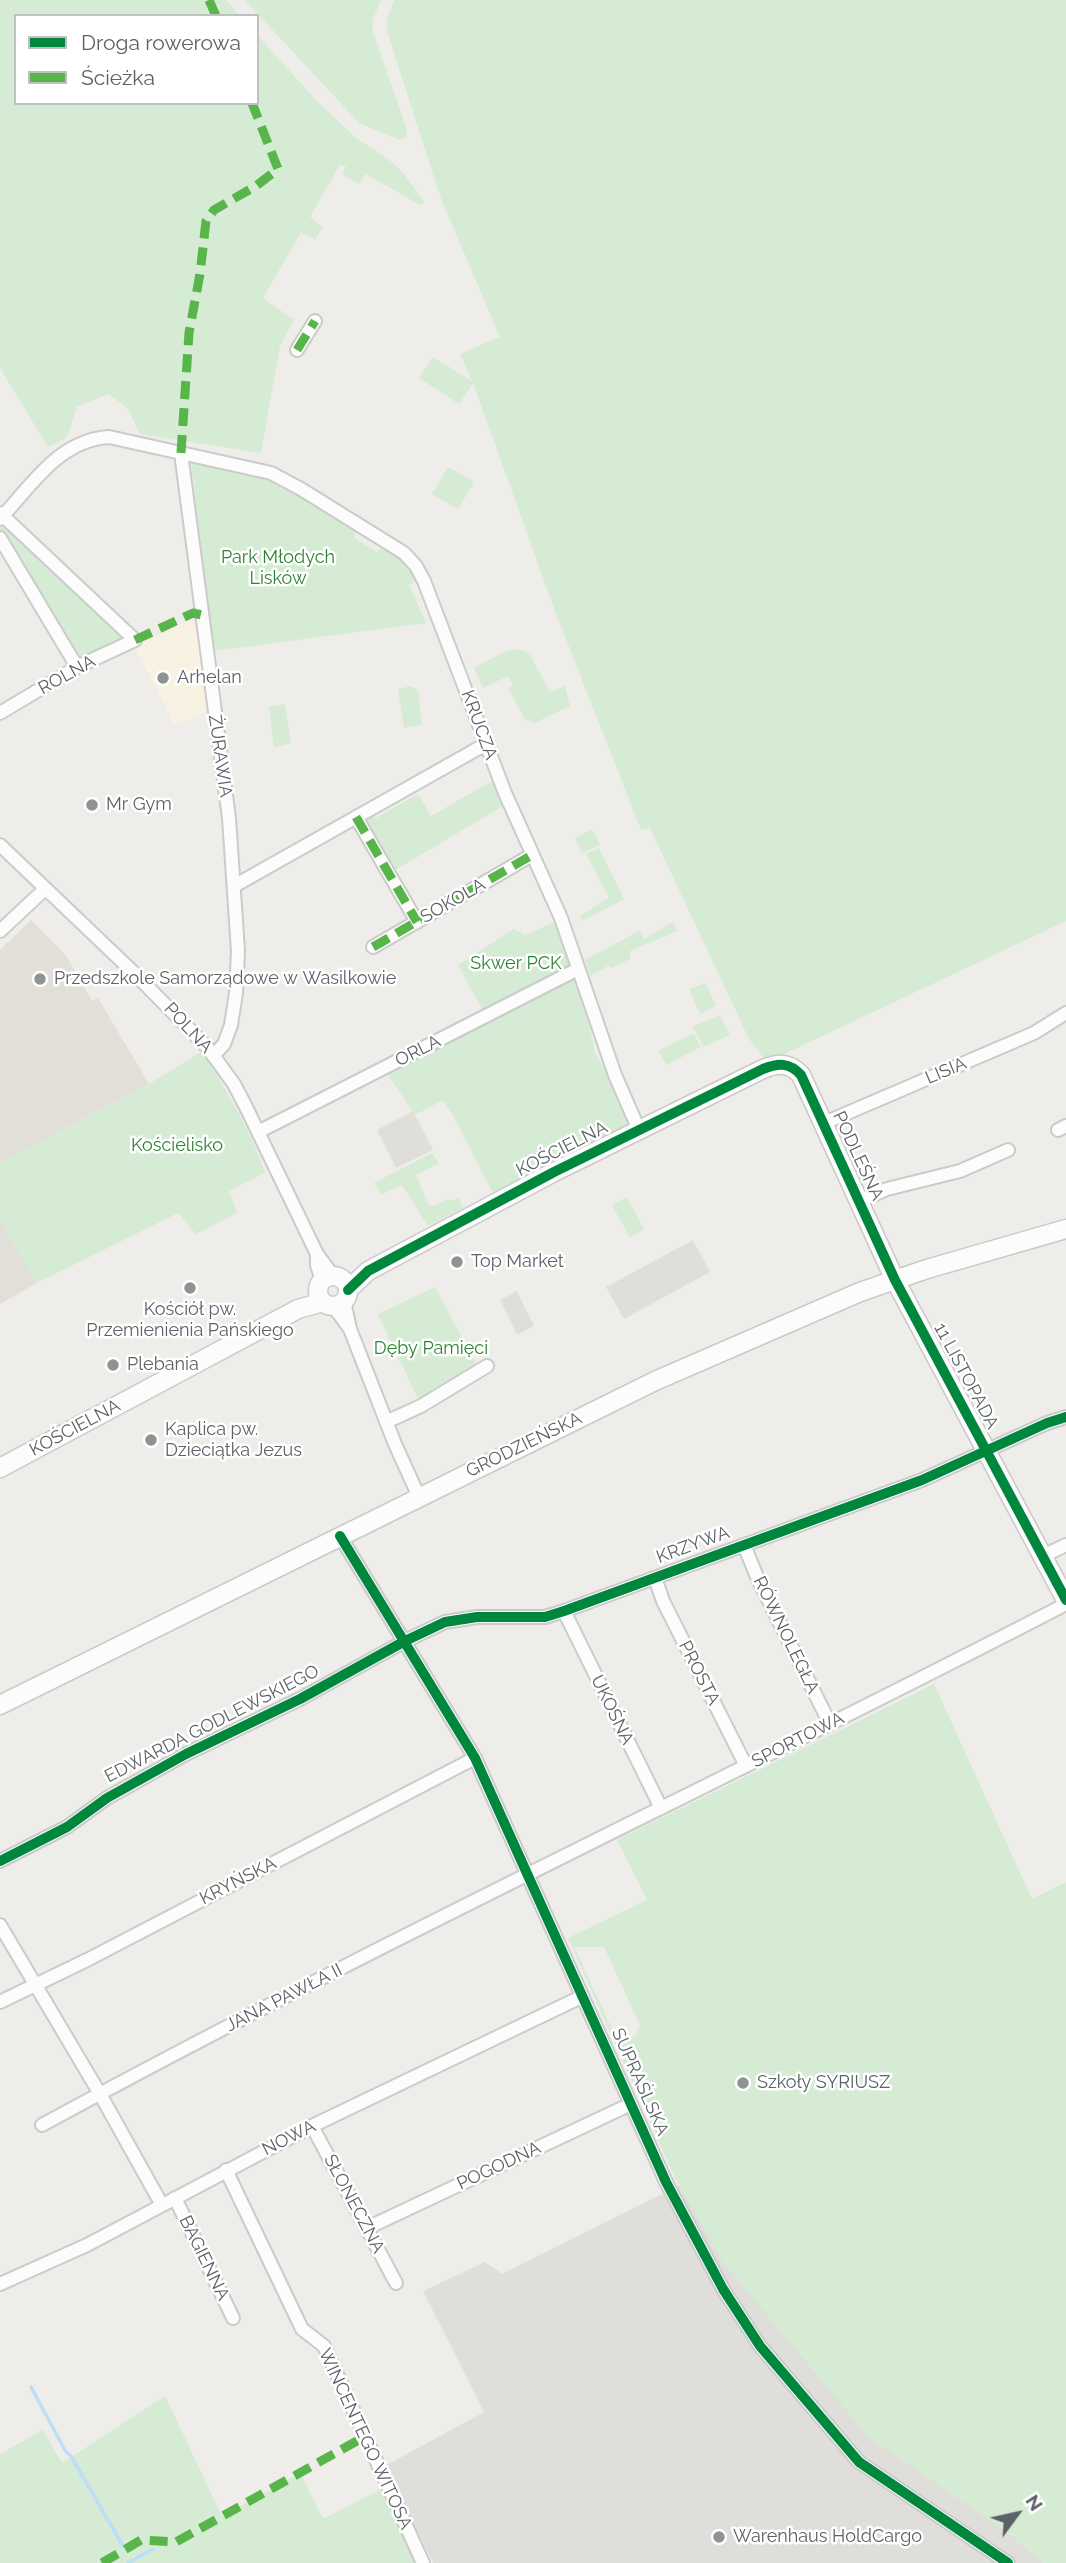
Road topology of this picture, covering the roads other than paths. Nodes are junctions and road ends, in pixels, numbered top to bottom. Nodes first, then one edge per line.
1 (315, 321) dead end
2 (297, 350) dead end
3 (181, 453) junction
4 (1, 516) edge
5 (0, 538) edge
6 (77, 667) junction
7 (0, 712) edge
8 (486, 744) junction
9 (356, 817) junction
10 (0, 845) edge
11 (532, 855) junction
12 (234, 886) junction
13 (45, 889) junction
14 (417, 922) junction
15 (0, 930) edge
16 (373, 947) dead end
17 (578, 969) junction
18 (1066, 1013) edge
19 (214, 1055) junction
20 (774, 1064) joint
21 (824, 1123) junction
22 (639, 1130) junction
23 (258, 1132) junction
24 (1008, 1150) dead end
25 (860, 1201) junction
26 (1066, 1229) edge
27 (895, 1280) junction
28 (333, 1291) junction
29 (487, 1366) dead end
30 (1066, 1417) edge
31 (386, 1422) junction
32 (986, 1450) junction
33 (0, 1468) edge
34 (419, 1497) junction
35 (340, 1536) junction
36 (744, 1545) junction
37 (1066, 1545) edge
38 (1043, 1556) junction
39 (655, 1578) junction
40 (1066, 1602) edge
41 (564, 1611) junction
42 (405, 1641) junction
43 (0, 1704) edge
44 (830, 1724) junction
45 (475, 1758) junction
46 (746, 1766) junction
47 (661, 1808) junction
48 (0, 1861) edge
49 (528, 1873) junction
50 (0, 1925) edge
51 (35, 1986) junction
52 (581, 1997) junction
53 (0, 2002) edge
54 (100, 2094) junction
55 (631, 2104) junction
56 (42, 2125) dead end
57 (312, 2126) junction
58 (226, 2170) junction
59 (175, 2199) junction
60 (162, 2205) junction
61 (367, 2228) junction
62 (396, 2283) dead end
63 (0, 2284) edge
64 (233, 2318) dead end
65 (423, 2563) edge
66 (1008, 2563) edge

1 - 2 street
3 - 4 street, KRUCZA
3 - 8 street, KRUCZA
3 - 12 street, ŻURAWIA
4 - 6 street, ROLNA
5 - 6 street
6 - 7 street, ROLNA
8 - 9 street
8 - 11 street, KRUCZA
9 - 12 street
9 - 14 street
10 - 13 street, POLNA
11 - 14 street, SOKOLA
11 - 17 street, KRUCZA
12 - 19 street, ŻURAWIA
13 - 15 street
13 - 19 street, POLNA
14 - 16 street, SOKOLA
17 - 22 street, KRUCZA
17 - 23 street, ORLA
18 - 21 street, LISIA
19 - 23 street, POLNA
20 - 21 street, PODLEŚNA
20 - 22 street, KOŚCIELNA
21 - 25 street, PODLEŚNA
22 - 28 street, KOŚCIELNA
23 - 28 street, POLNA
24 - 25 street
25 - 27 street, PODLEŚNA
26 - 27 street, GRODZIEŃSKA
27 - 32 street, 11 LISTOPADA
27 - 34 street, GRODZIEŃSKA
28 - 31 street, POLNA
28 - 33 street, KOŚCIELNA
29 - 31 street
30 - 32 street, KRZYWA
31 - 34 street, POLNA
32 - 36 street, KRZYWA
32 - 38 street, 11 LISTOPADA
34 - 35 street, GRODZIEŃSKA
35 - 42 street, SUPRAŚLSKA
35 - 43 street, GRODZIEŃSKA
36 - 39 street, KRZYWA
36 - 44 street, RÓWNOLEGŁA
37 - 38 street
38 - 40 street, 11 LISTOPADA
39 - 41 street, KRZYWA
39 - 46 street, PROSTA
40 - 44 street, SPORTOWA
41 - 42 street, KRZYWA
41 - 47 street, UKOŚNA
42 - 45 street, SUPRAŚLSKA
42 - 48 street, EDWARDA GODLEWSKIEGO
44 - 46 street, SPORTOWA
45 - 49 street, SUPRAŚLSKA
45 - 51 street, KRYŃSKA
46 - 47 street, SPORTOWA
47 - 49 street, SPORTOWA
49 - 52 street, SUPRAŚLSKA
49 - 54 street, JANA PAWŁA II
50 - 51 street
51 - 53 street, KRYŃSKA
51 - 54 street
52 - 55 street, SUPRAŚLSKA
52 - 57 street, NOWA
54 - 56 street, JANA PAWŁA II
54 - 60 street
55 - 61 street, POGODNA
55 - 66 street, SUPRAŚLSKA
57 - 58 street, NOWA
57 - 61 street, SŁONECZNA
58 - 59 street, NOWA
58 - 65 street, WINCENTEGO WITOSA
59 - 60 street, NOWA
59 - 64 street, BAGIENNA
60 - 63 street, NOWA
61 - 62 street, SŁONECZNA

